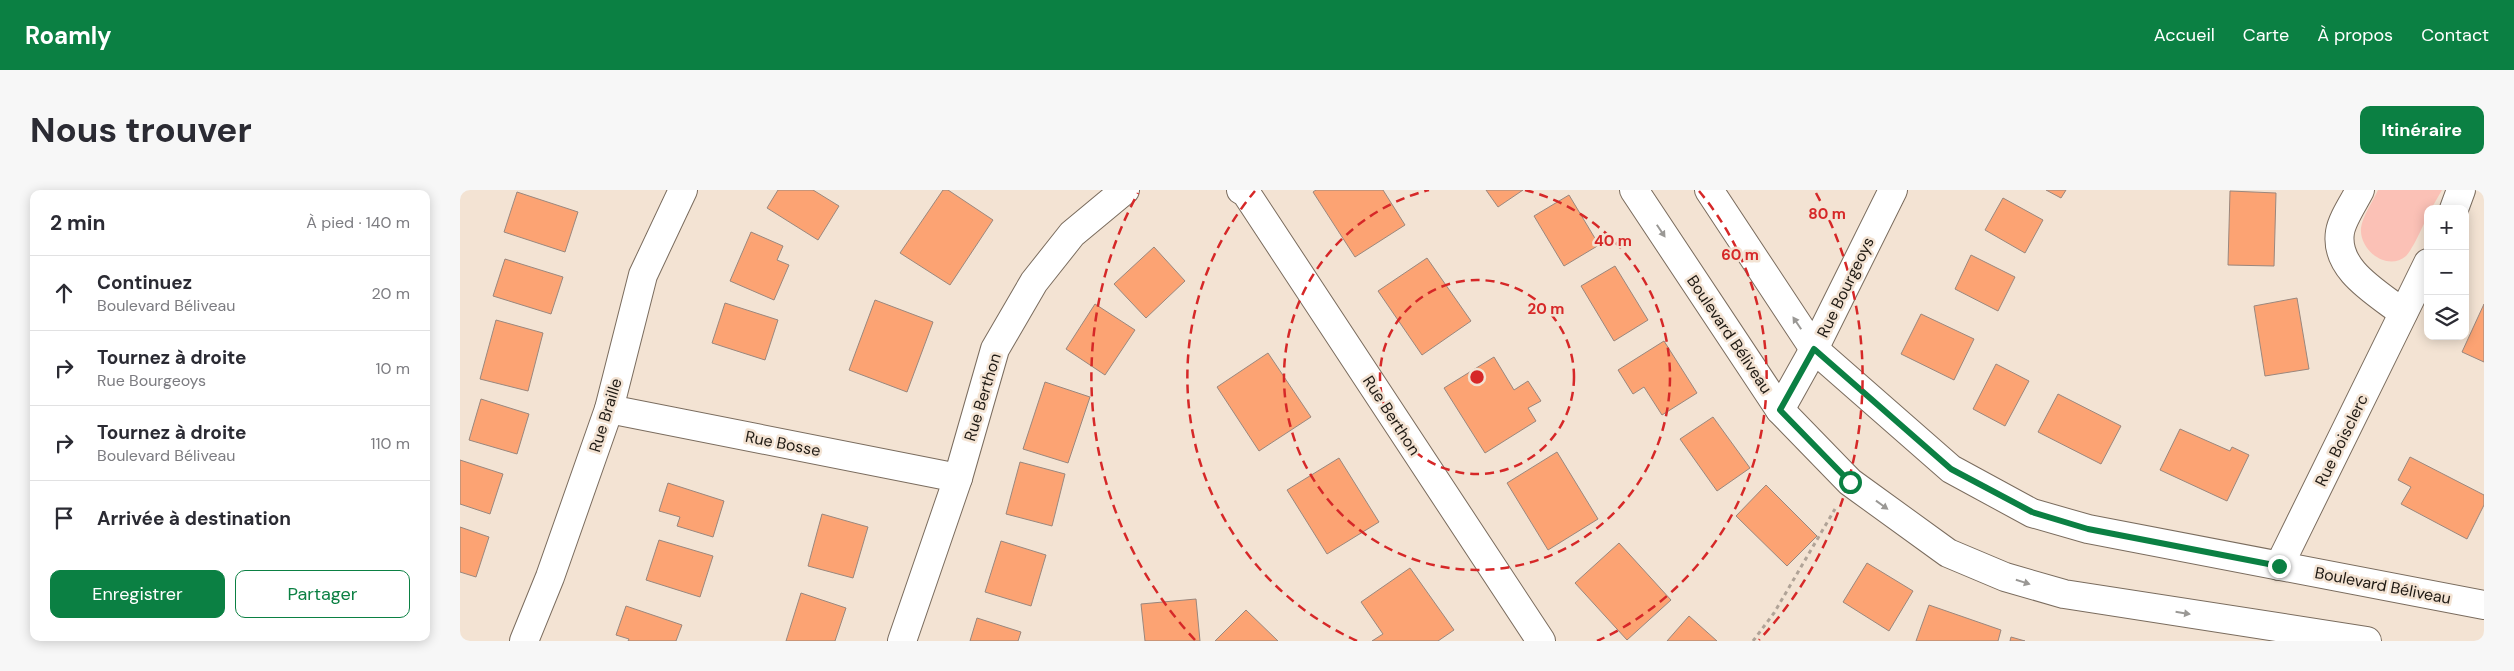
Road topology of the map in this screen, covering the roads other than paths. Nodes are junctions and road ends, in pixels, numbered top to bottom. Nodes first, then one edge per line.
1 (683, 190) edge
2 (1125, 190) edge
3 (1241, 190) edge
4 (1634, 190) edge
5 (1709, 190) edge
6 (1893, 190) edge
7 (2360, 190) edge
8 (2462, 190) edge
9 (2456, 205) edge
10 (2424, 271) edge
11 (2403, 313) junction
12 (1814, 349) junction
13 (608, 409) junction
14 (1780, 410) junction
15 (958, 478) junction
16 (2279, 566) junction
17 (2484, 604) edge
18 (524, 641) edge
19 (902, 641) edge
20 (1541, 641) edge
21 (2367, 641) edge

1 - 13 street, Rue Braille
2 - 15 street, Rue Berthon
3 - 20 street, Rue Berthon
4 -> 14 street, Boulevard Béliveau
12 -> 5 street, Boulevard Béliveau
6 - 12 street, Rue Bourgeoys
7 - 11 street
8 - 9 street
10 - 11 street, Rue Boisclerc
11 - 16 street, Rue Boisclerc
12 - 14 street, Rue Bourgeoys
12 - 16 street, Boulevard Béliveau
13 - 15 street, Rue Bosse
13 - 18 street, Rue Braille
14 -> 21 street, Boulevard Béliveau
15 - 19 street, Rue Berthon
16 - 17 street, Boulevard Béliveau

